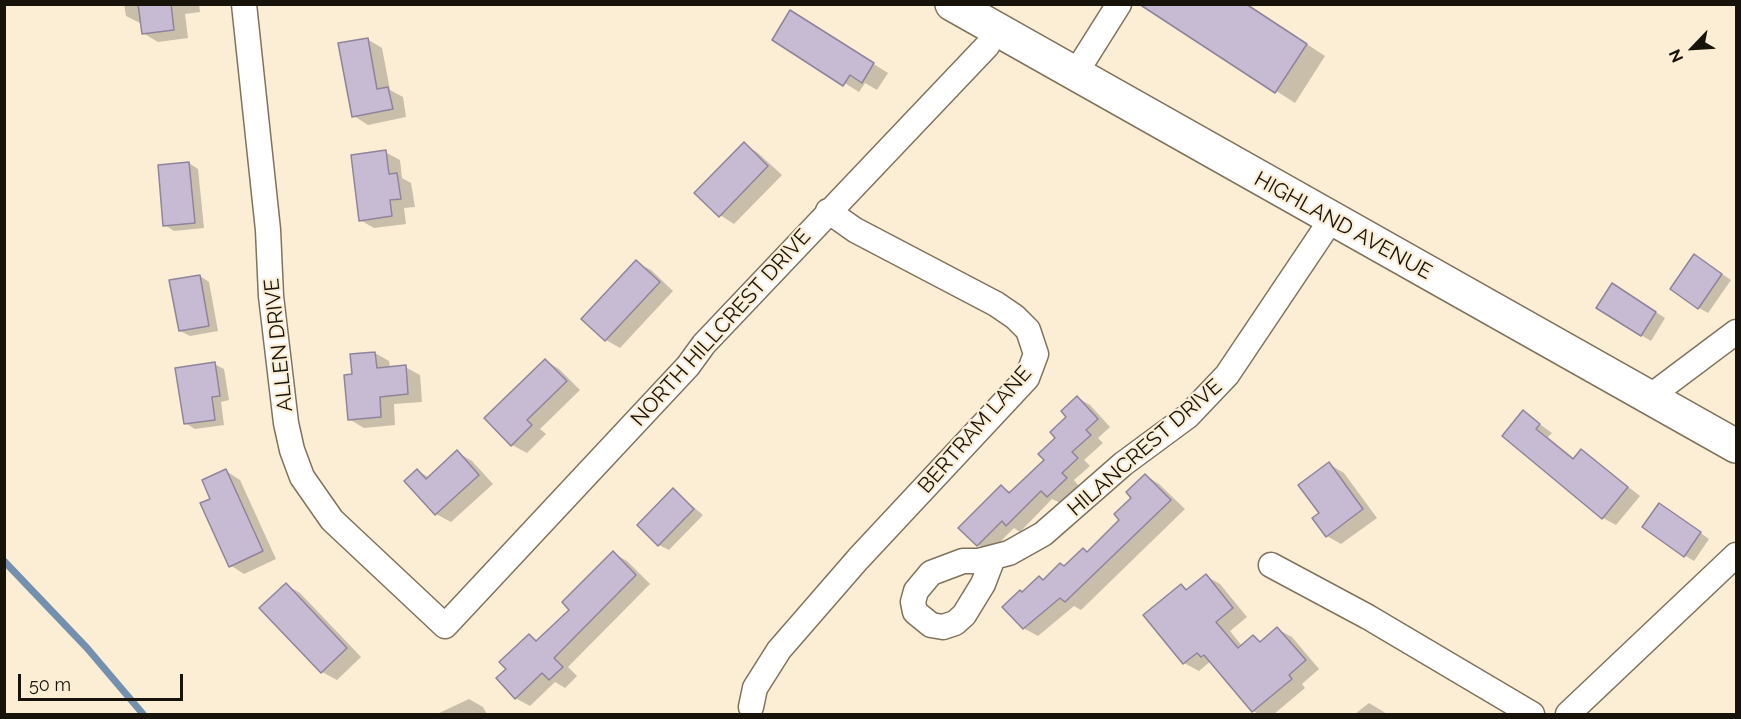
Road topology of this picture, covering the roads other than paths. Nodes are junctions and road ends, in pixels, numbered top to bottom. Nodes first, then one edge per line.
1 (244, 4) edge
2 (951, 4) edge
3 (1119, 4) edge
4 (997, 29) junction
5 (1076, 74) junction
6 (828, 211) junction
7 (1331, 220) junction
8 (1737, 332) edge
9 (1648, 398) junction
10 (1737, 446) edge
11 (1737, 555) edge
12 (993, 558) dead end
13 (1271, 565) dead end
14 (446, 626) joint
15 (751, 706) dead end
16 (1532, 714) edge
17 (1568, 714) edge

1 - 14 street, ALLEN DRIVE
2 - 4 main road, HIGHLAND AVENUE
3 - 5 street
4 - 5 main road, HIGHLAND AVENUE
4 - 6 street, NORTH HILLCREST DRIVE
5 - 7 main road, HIGHLAND AVENUE
6 - 14 street, NORTH HILLCREST DRIVE
6 - 15 street, BERTRAM LANE
7 - 9 main road, HIGHLAND AVENUE
7 - 12 street, HILANCREST DRIVE
8 - 9 street
9 - 10 main road, HIGHLAND AVENUE
11 - 17 street
13 - 16 street

